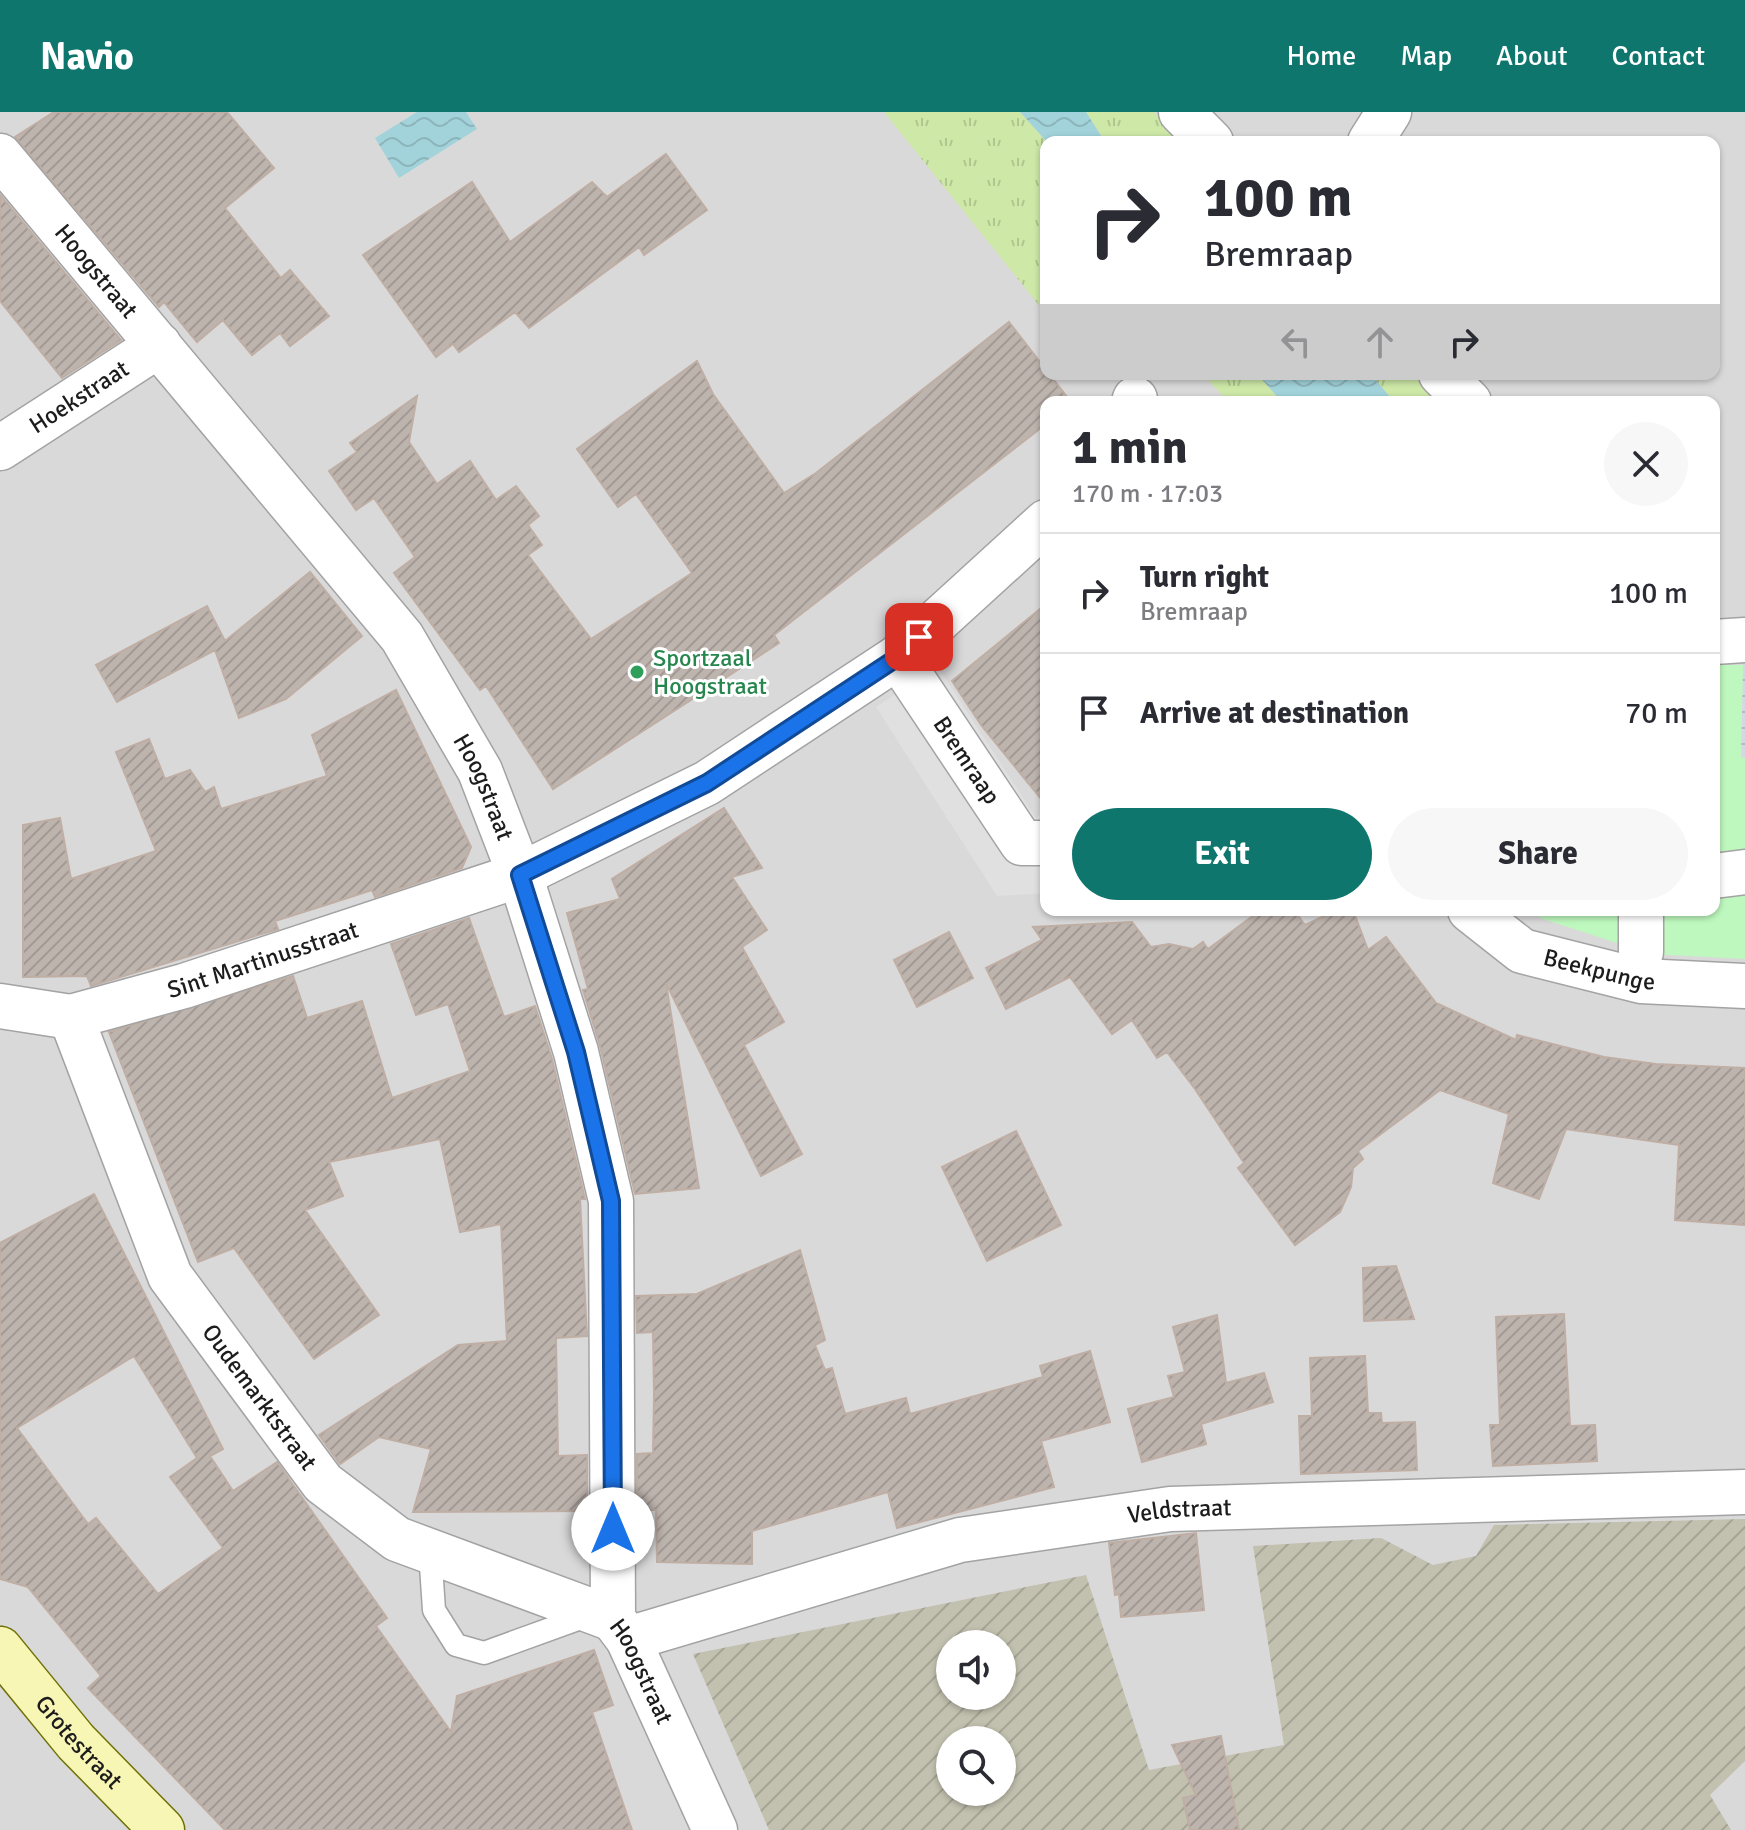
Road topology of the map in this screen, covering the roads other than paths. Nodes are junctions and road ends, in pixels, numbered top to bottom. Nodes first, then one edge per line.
1 (1181, 112) edge
2 (1389, 112) edge
3 (1205, 136) edge
4 (1374, 136) edge
5 (0, 156) edge
6 (159, 345) junction
7 (1447, 380) edge
8 (1463, 396) edge
9 (0, 448) edge
10 (1040, 527) edge
11 (1745, 640) edge
12 (1720, 642) edge
13 (898, 657) junction
14 (1040, 843) edge
15 (1745, 872) edge
16 (520, 875) junction
17 (1720, 875) edge
18 (1478, 916) edge
19 (1745, 986) edge
20 (0, 1006) edge
21 (71, 1017) junction
22 (1745, 1492) edge
23 (430, 1551) junction
24 (612, 1623) junction
25 (0, 1649) edge
26 (162, 1830) edge
27 (715, 1830) edge

1 - 3 street
2 - 4 street
5 - 6 street, Hoogstraat
6 - 9 street, Hoekstraat
6 - 16 street, Hoogstraat
7 - 8 street
10 - 13 street
11 - 12 street
13 - 14 street, Bremraap
13 - 16 street
15 - 17 street
16 - 21 street, Sint Martinusstraat
16 - 24 street, Hoogstraat
18 - 19 street, Beekpunge
20 - 21 street, Sint Martinusstraat
21 - 23 street, Oudemarktstraat
22 - 24 street, Veldstraat
23 - 24 street, Oudemarktstraat
23 - 24 lane
24 - 27 street, Hoogstraat
25 - 26 main road, Grotestraat

